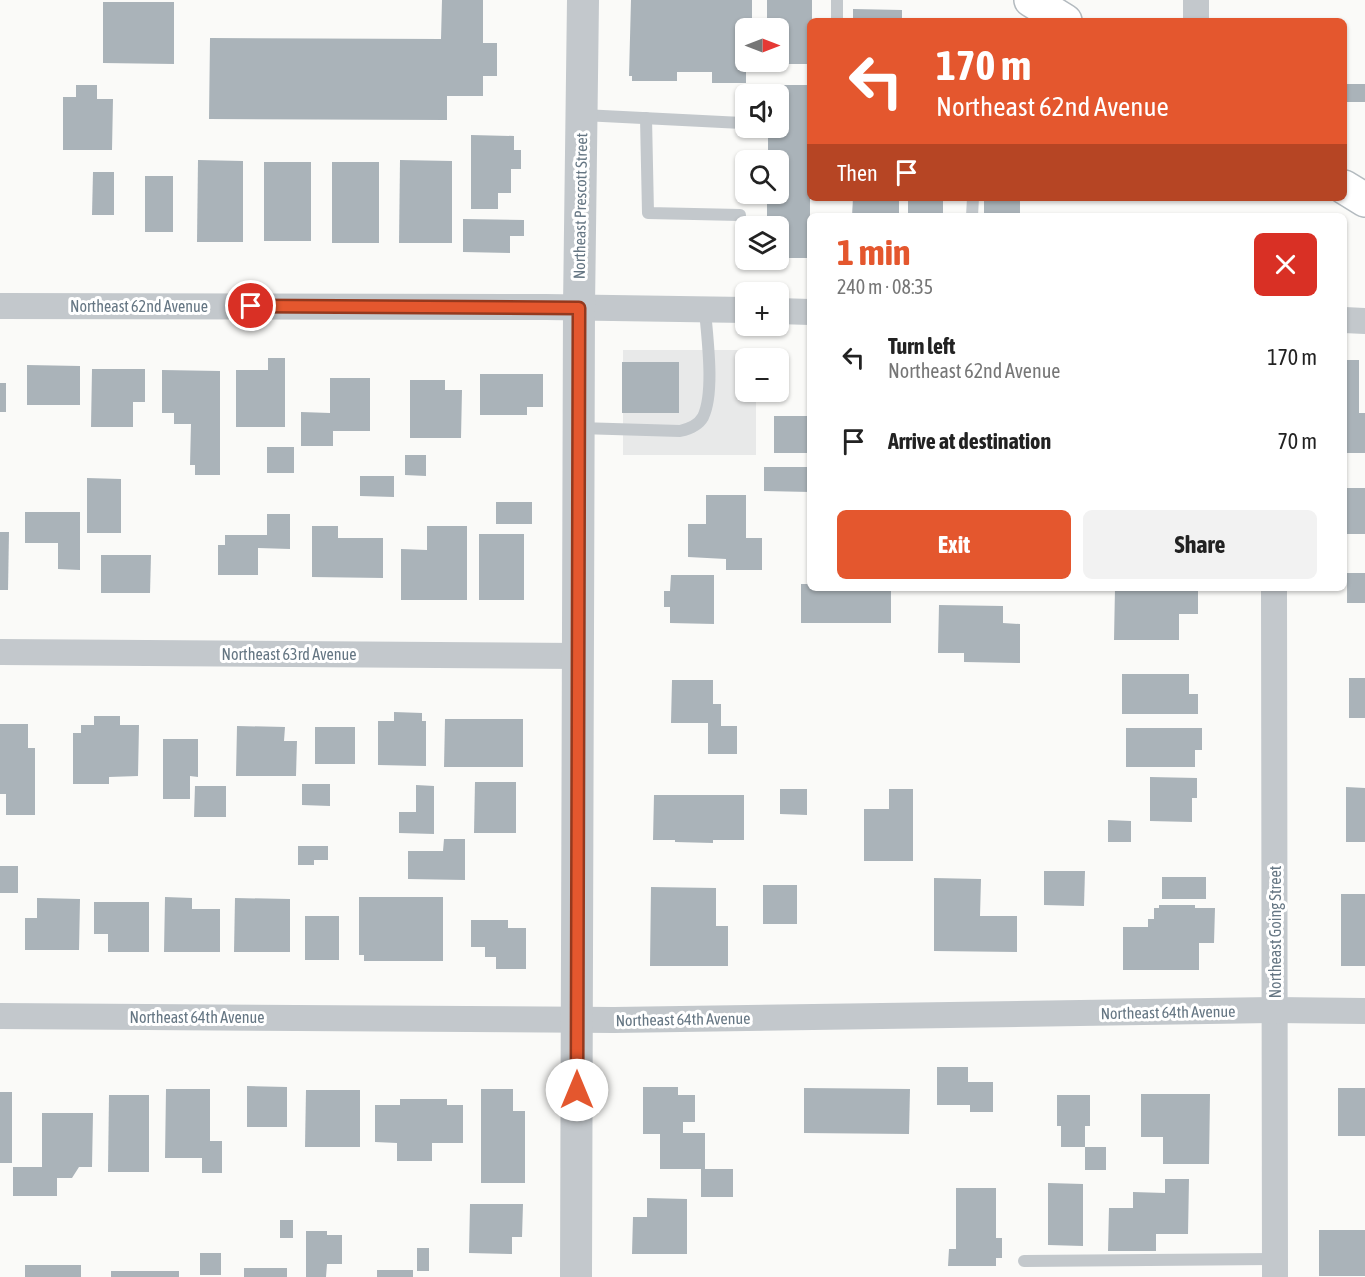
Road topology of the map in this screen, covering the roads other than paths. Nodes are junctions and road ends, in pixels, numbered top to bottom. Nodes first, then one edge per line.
1 (583, 0) edge
2 (837, 0) edge
3 (1197, 0) edge
4 (837, 18) edge
5 (1196, 18) edge
6 (582, 114) junction
7 (646, 118) junction
8 (735, 123) edge
9 (1347, 190) edge
10 (1365, 200) edge
11 (740, 215) dead end
12 (0, 306) edge
13 (579, 308) junction
14 (705, 310) junction
15 (735, 310) edge
16 (789, 311) edge
17 (807, 312) edge
18 (1347, 320) edge
19 (1365, 321) edge
20 (578, 428) junction
21 (1274, 591) edge
22 (0, 652) edge
23 (577, 656) junction
24 (1275, 1010) junction
25 (1365, 1011) edge
26 (0, 1016) edge
27 (577, 1020) junction
28 (1024, 1261) dead end
29 (1275, 1268) edge
30 (576, 1277) edge

1 - 6 street, Northeast Prescott Street
2 - 4 lane
3 - 5 street
6 - 7 lane
6 - 13 street, Northeast Prescott Street
7 - 8 lane
7 - 11 lane
9 - 10 main road
12 - 13 street, Northeast 62nd Avenue
13 - 14 street, Northeast 62nd Avenue
13 - 20 street, Northeast Prescott Street
14 - 15 street, Northeast 62nd Avenue
14 - 20 lane
16 - 17 street
18 - 19 street
20 - 23 street, Northeast Prescott Street
21 - 24 street, Northeast Going Street
22 - 23 street, Northeast 63rd Avenue
23 - 27 street, Northeast Prescott Street
24 - 25 street, Northeast 64th Avenue
24 - 27 street, Northeast 64th Avenue
24 - 29 street, Northeast Going Street
26 - 27 street, Northeast 64th Avenue
27 - 30 street, Northeast Prescott Street
28 - 29 lane

